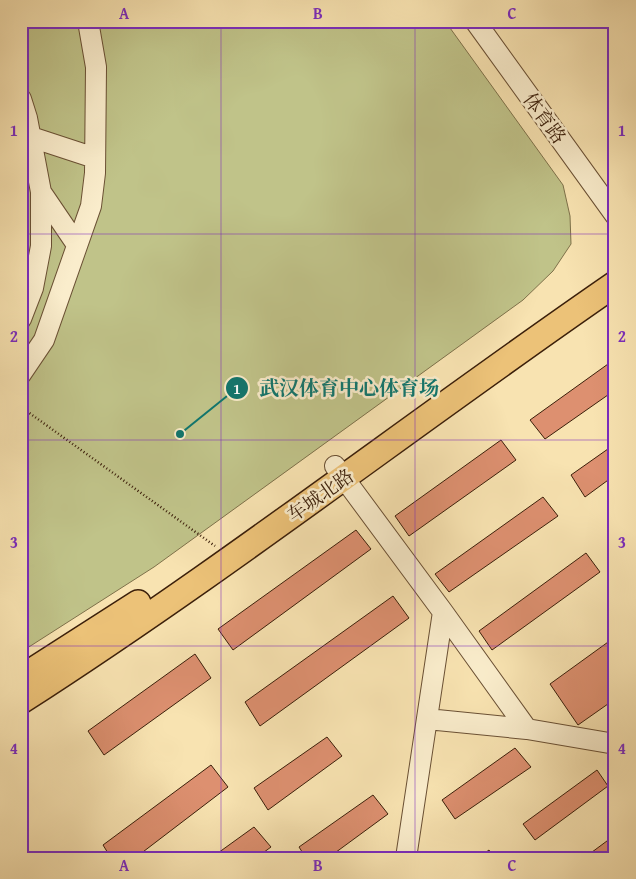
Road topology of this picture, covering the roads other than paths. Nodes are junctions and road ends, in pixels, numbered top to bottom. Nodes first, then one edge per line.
1 (88, 21) edge
2 (475, 21) edge
3 (21, 99) edge
4 (32, 143) junction
5 (95, 165) junction
6 (41, 192) junction
7 (615, 215) edge
8 (77, 245) junction
9 (615, 265) edge
10 (615, 284) edge
11 (28, 299) junction
12 (21, 319) edge
13 (38, 349) junction
14 (21, 374) edge
15 (340, 472) junction
16 (443, 612) junction
17 (21, 678) edge
18 (21, 701) edge
19 (427, 719) junction
20 (527, 729) junction
21 (615, 744) edge
22 (406, 858) edge

1 - 5 street
2 - 7 street, 体育路
3 - 4 street
4 - 5 street
4 - 6 street
5 - 8 street
6 - 8 street
6 - 11 street
8 - 13 street
9 - 15 main road, 车城北路
10 - 15 main road, 车城北路
11 - 12 street
11 - 13 street
13 - 14 street
15 - 16 street
15 - 17 main road, 车城北路
15 - 18 main road, 车城北路
16 - 19 street
16 - 20 street
19 - 20 street
19 - 22 street
20 - 21 street

